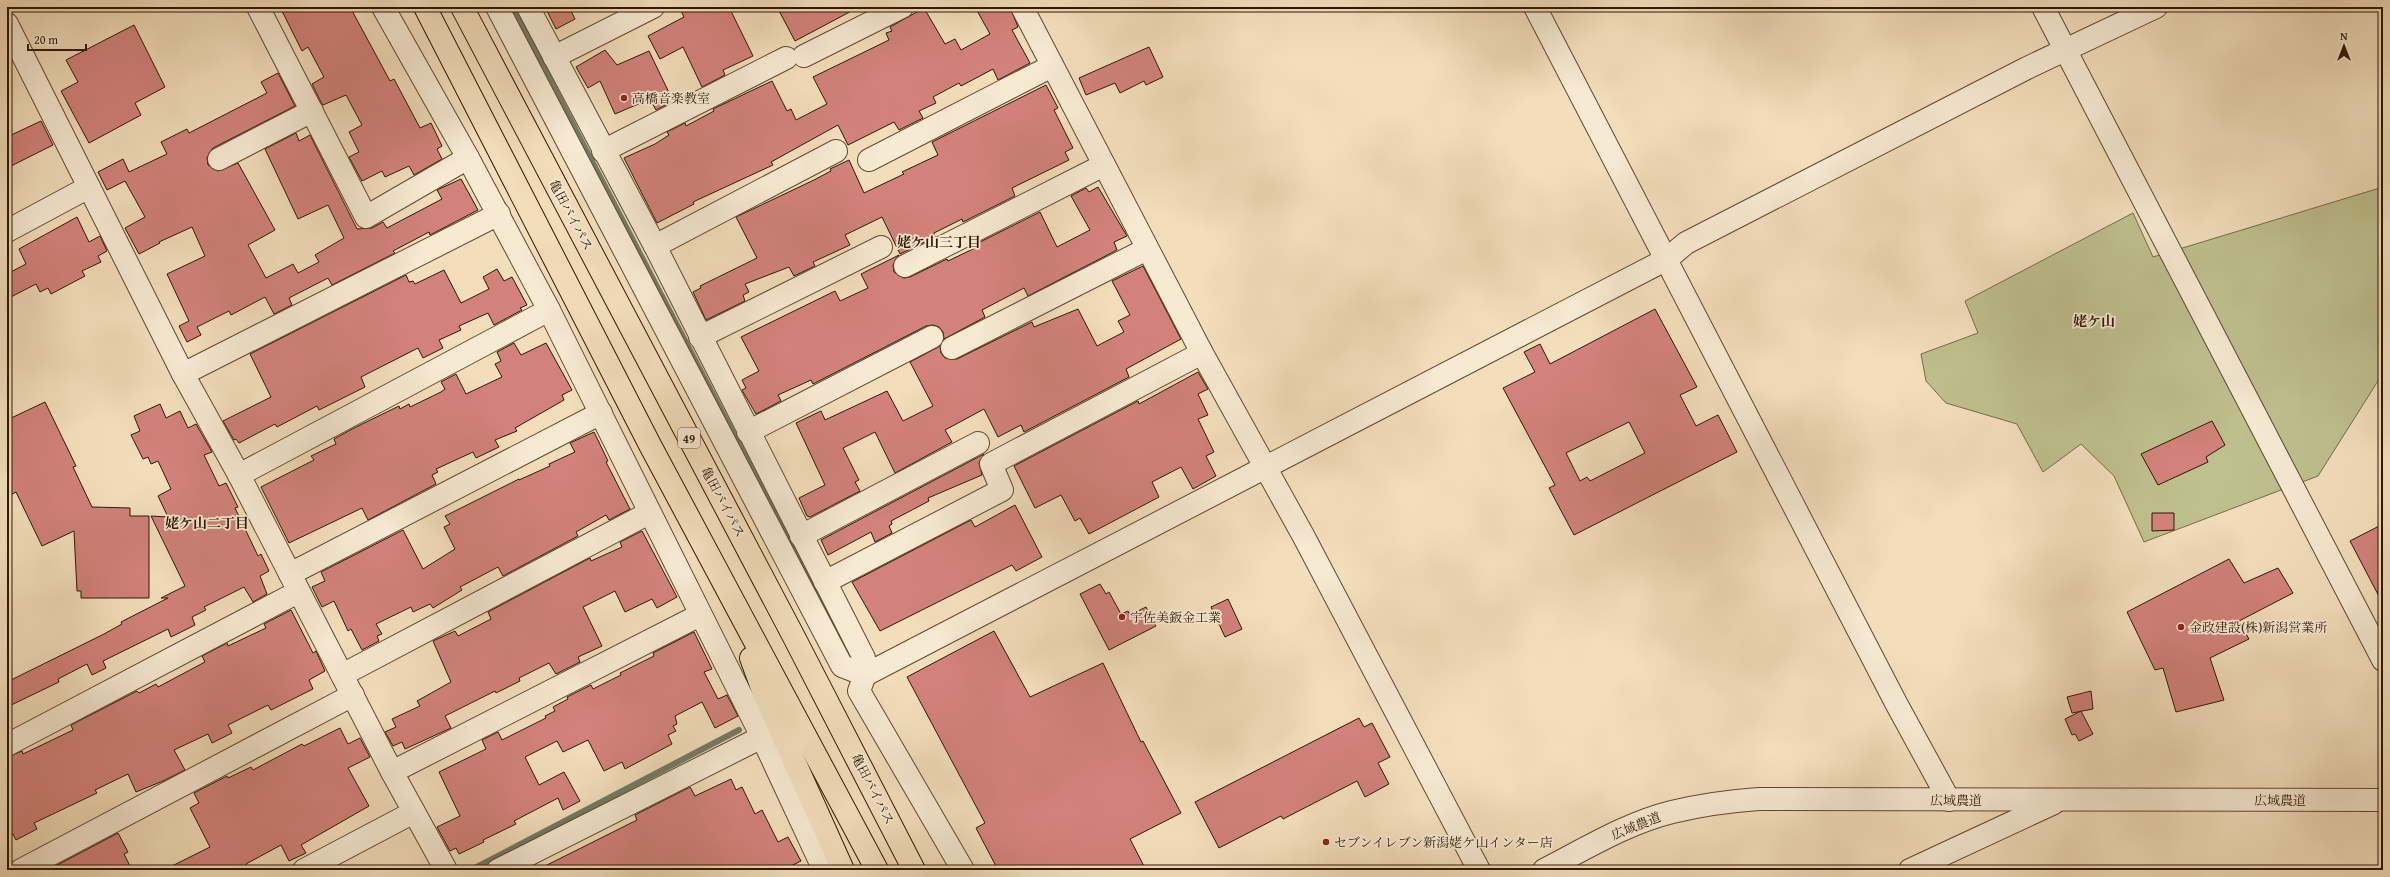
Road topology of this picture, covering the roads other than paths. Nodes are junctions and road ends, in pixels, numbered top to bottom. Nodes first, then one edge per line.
1 (258, 7) edge
2 (383, 7) edge
3 (425, 7) edge
4 (462, 7) edge
5 (497, 7) edge
6 (528, 7) edge
7 (653, 7) edge
8 (902, 7) edge
9 (1022, 7) edge
10 (1535, 7) edge
11 (2043, 7) edge
12 (2156, 7) edge
13 (7, 24) edge
14 (2065, 50) junction
15 (554, 57) junction
16 (1052, 66) junction
17 (312, 111) junction
18 (603, 151) junction
19 (836, 151) dead end
20 (468, 158) junction
21 (219, 159) dead end
22 (869, 160) dead end
23 (1104, 165) junction
24 (89, 187) junction
25 (499, 214) junction
26 (7, 231) edge
27 (655, 246) junction
28 (881, 247) dead end
29 (1147, 249) junction
30 (1667, 259) junction
31 (905, 266) dead end
32 (549, 310) junction
33 (700, 337) junction
34 (932, 337) dead end
35 (952, 348) dead end
36 (1202, 353) junction
37 (183, 374) junction
38 (601, 413) junction
39 (748, 432) junction
40 (978, 443) dead end
41 (1265, 469) junction
42 (239, 475) junction
43 (649, 513) junction
44 (801, 536) junction
45 (723, 581) junction
46 (825, 582) junction
47 (294, 583) junction
48 (700, 615) junction
49 (2383, 660) edge
50 (342, 675) junction
51 (865, 675) junction
52 (353, 695) junction
53 (762, 737) junction
54 (7, 745) edge
55 (392, 772) junction
56 (873, 788) junction
57 (1950, 800) junction
58 (2059, 800) junction
59 (2383, 800) edge
60 (414, 812) junction
61 (21, 870) edge
62 (304, 870) edge
63 (446, 870) edge
64 (498, 870) edge
65 (824, 870) edge
66 (843, 870) edge
67 (877, 870) edge
68 (914, 870) edge
69 (926, 870) edge
70 (962, 870) edge
71 (1479, 870) edge
72 (1544, 870) edge
73 (1910, 870) edge

1 - 17 street
2 - 20 street
3 - 45 highway
4 - 56 highway, 亀田バイパス / 49
5 - 51 street
6 - 15 street
7 - 15 street
8 - 18 street
9 - 16 street
10 - 30 street
11 - 14 street
12 - 14 street
13 - 24 street
14 - 30 street
14 - 49 street
15 - 18 street
16 - 22 street
16 - 23 street
17 - 20 street
17 - 21 street
18 - 27 street
19 - 27 street
20 - 25 street
23 - 29 street
23 - 31 street
24 - 26 street
24 - 37 street
25 - 32 street
25 - 37 street
27 - 33 street
28 - 33 street
29 - 35 street
29 - 36 street
30 - 41 street
30 - 57 street
32 - 38 street
32 - 42 street
33 - 39 street
34 - 39 street
36 - 41 street
36 - 46 street
37 - 42 street
38 - 43 street
38 - 47 street
39 - 44 street
40 - 44 street
41 - 51 street
41 - 71 street
42 - 47 street
43 - 48 street
43 - 50 street
44 - 46 street
45 - 66 highway
45 - 67 highway
46 - 51 street
47 - 50 street
47 - 54 street
48 - 53 street
48 - 55 street
50 - 52 street
51 - 70 street
52 - 55 street
52 - 61 street
53 - 64 street
53 - 65 street
55 - 60 street
56 - 68 highway, 亀田バイパス / 49
56 - 69 highway
57 - 58 street, 広域農道
57 - 72 street, 広域農道
58 - 59 street, 広域農道
58 - 73 street
60 - 62 street
60 - 63 street

